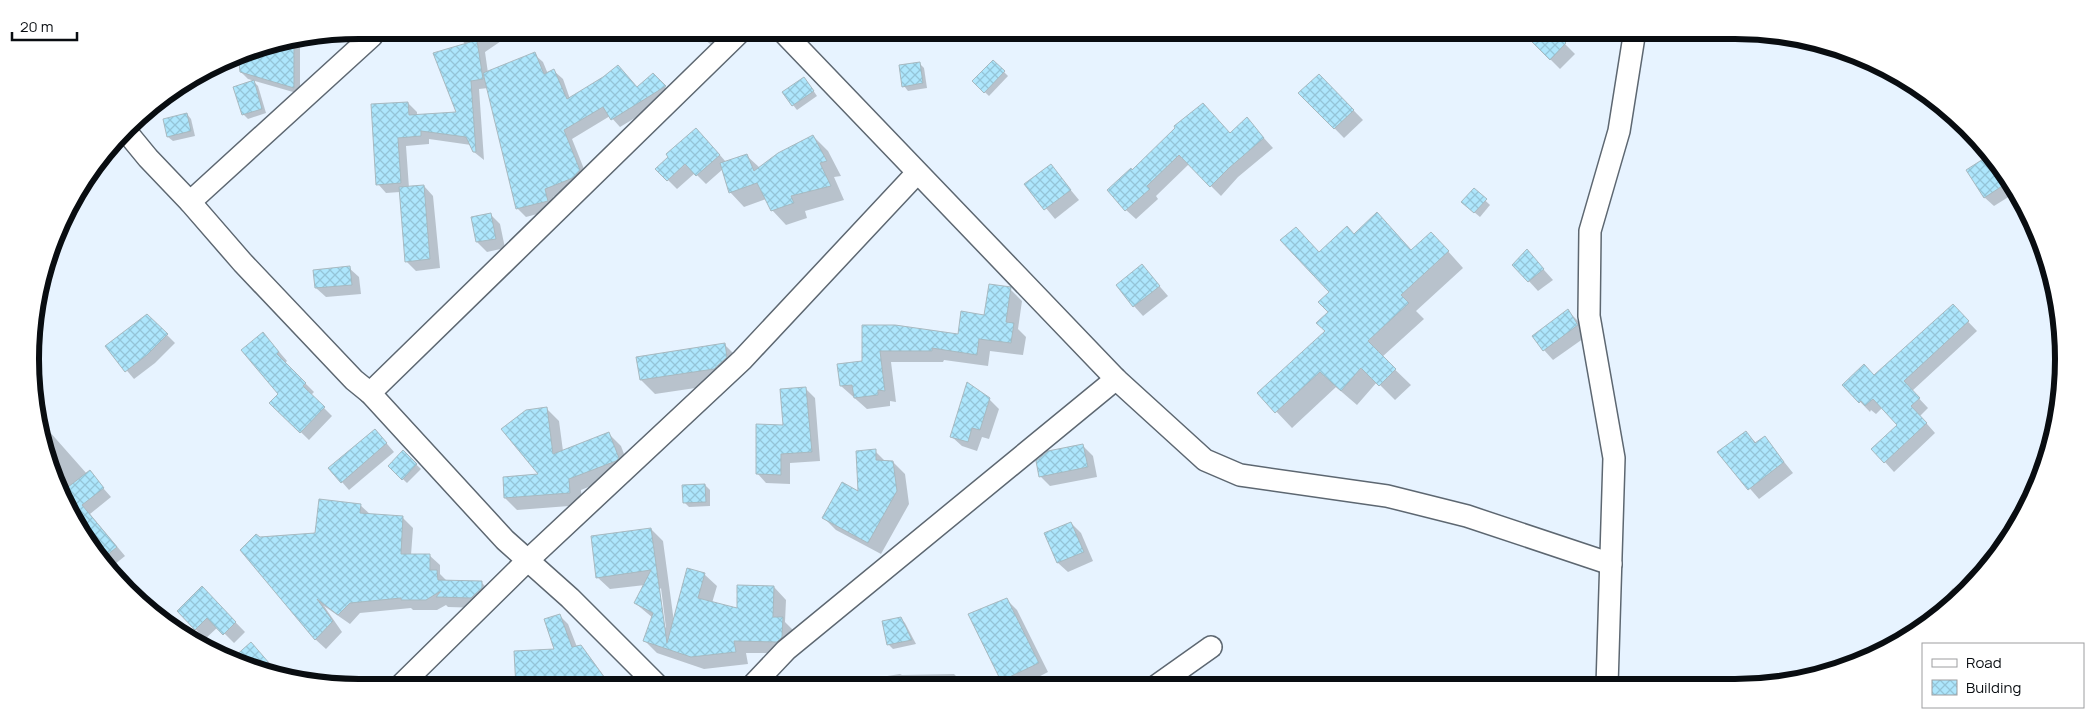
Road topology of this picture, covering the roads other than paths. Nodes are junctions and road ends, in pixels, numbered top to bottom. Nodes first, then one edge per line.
1 (369, 39) edge
2 (733, 39) edge
3 (790, 39) edge
4 (1634, 39) edge
5 (130, 136) edge
6 (917, 173) junction
7 (190, 202) junction
8 (1116, 379) junction
9 (370, 393) junction
10 (527, 560) junction
11 (1611, 564) junction
12 (1211, 647) dead end
13 (407, 679) edge
14 (652, 679) edge
15 (759, 679) edge
16 (1166, 679) edge
17 (1607, 679) edge

1 - 7 street
2 - 9 street
3 - 6 street
4 - 11 street
5 - 7 street
6 - 8 street
6 - 10 street
7 - 9 street
8 - 11 street
8 - 15 street
9 - 10 street
10 - 13 street
10 - 14 street
11 - 17 street
12 - 16 street

